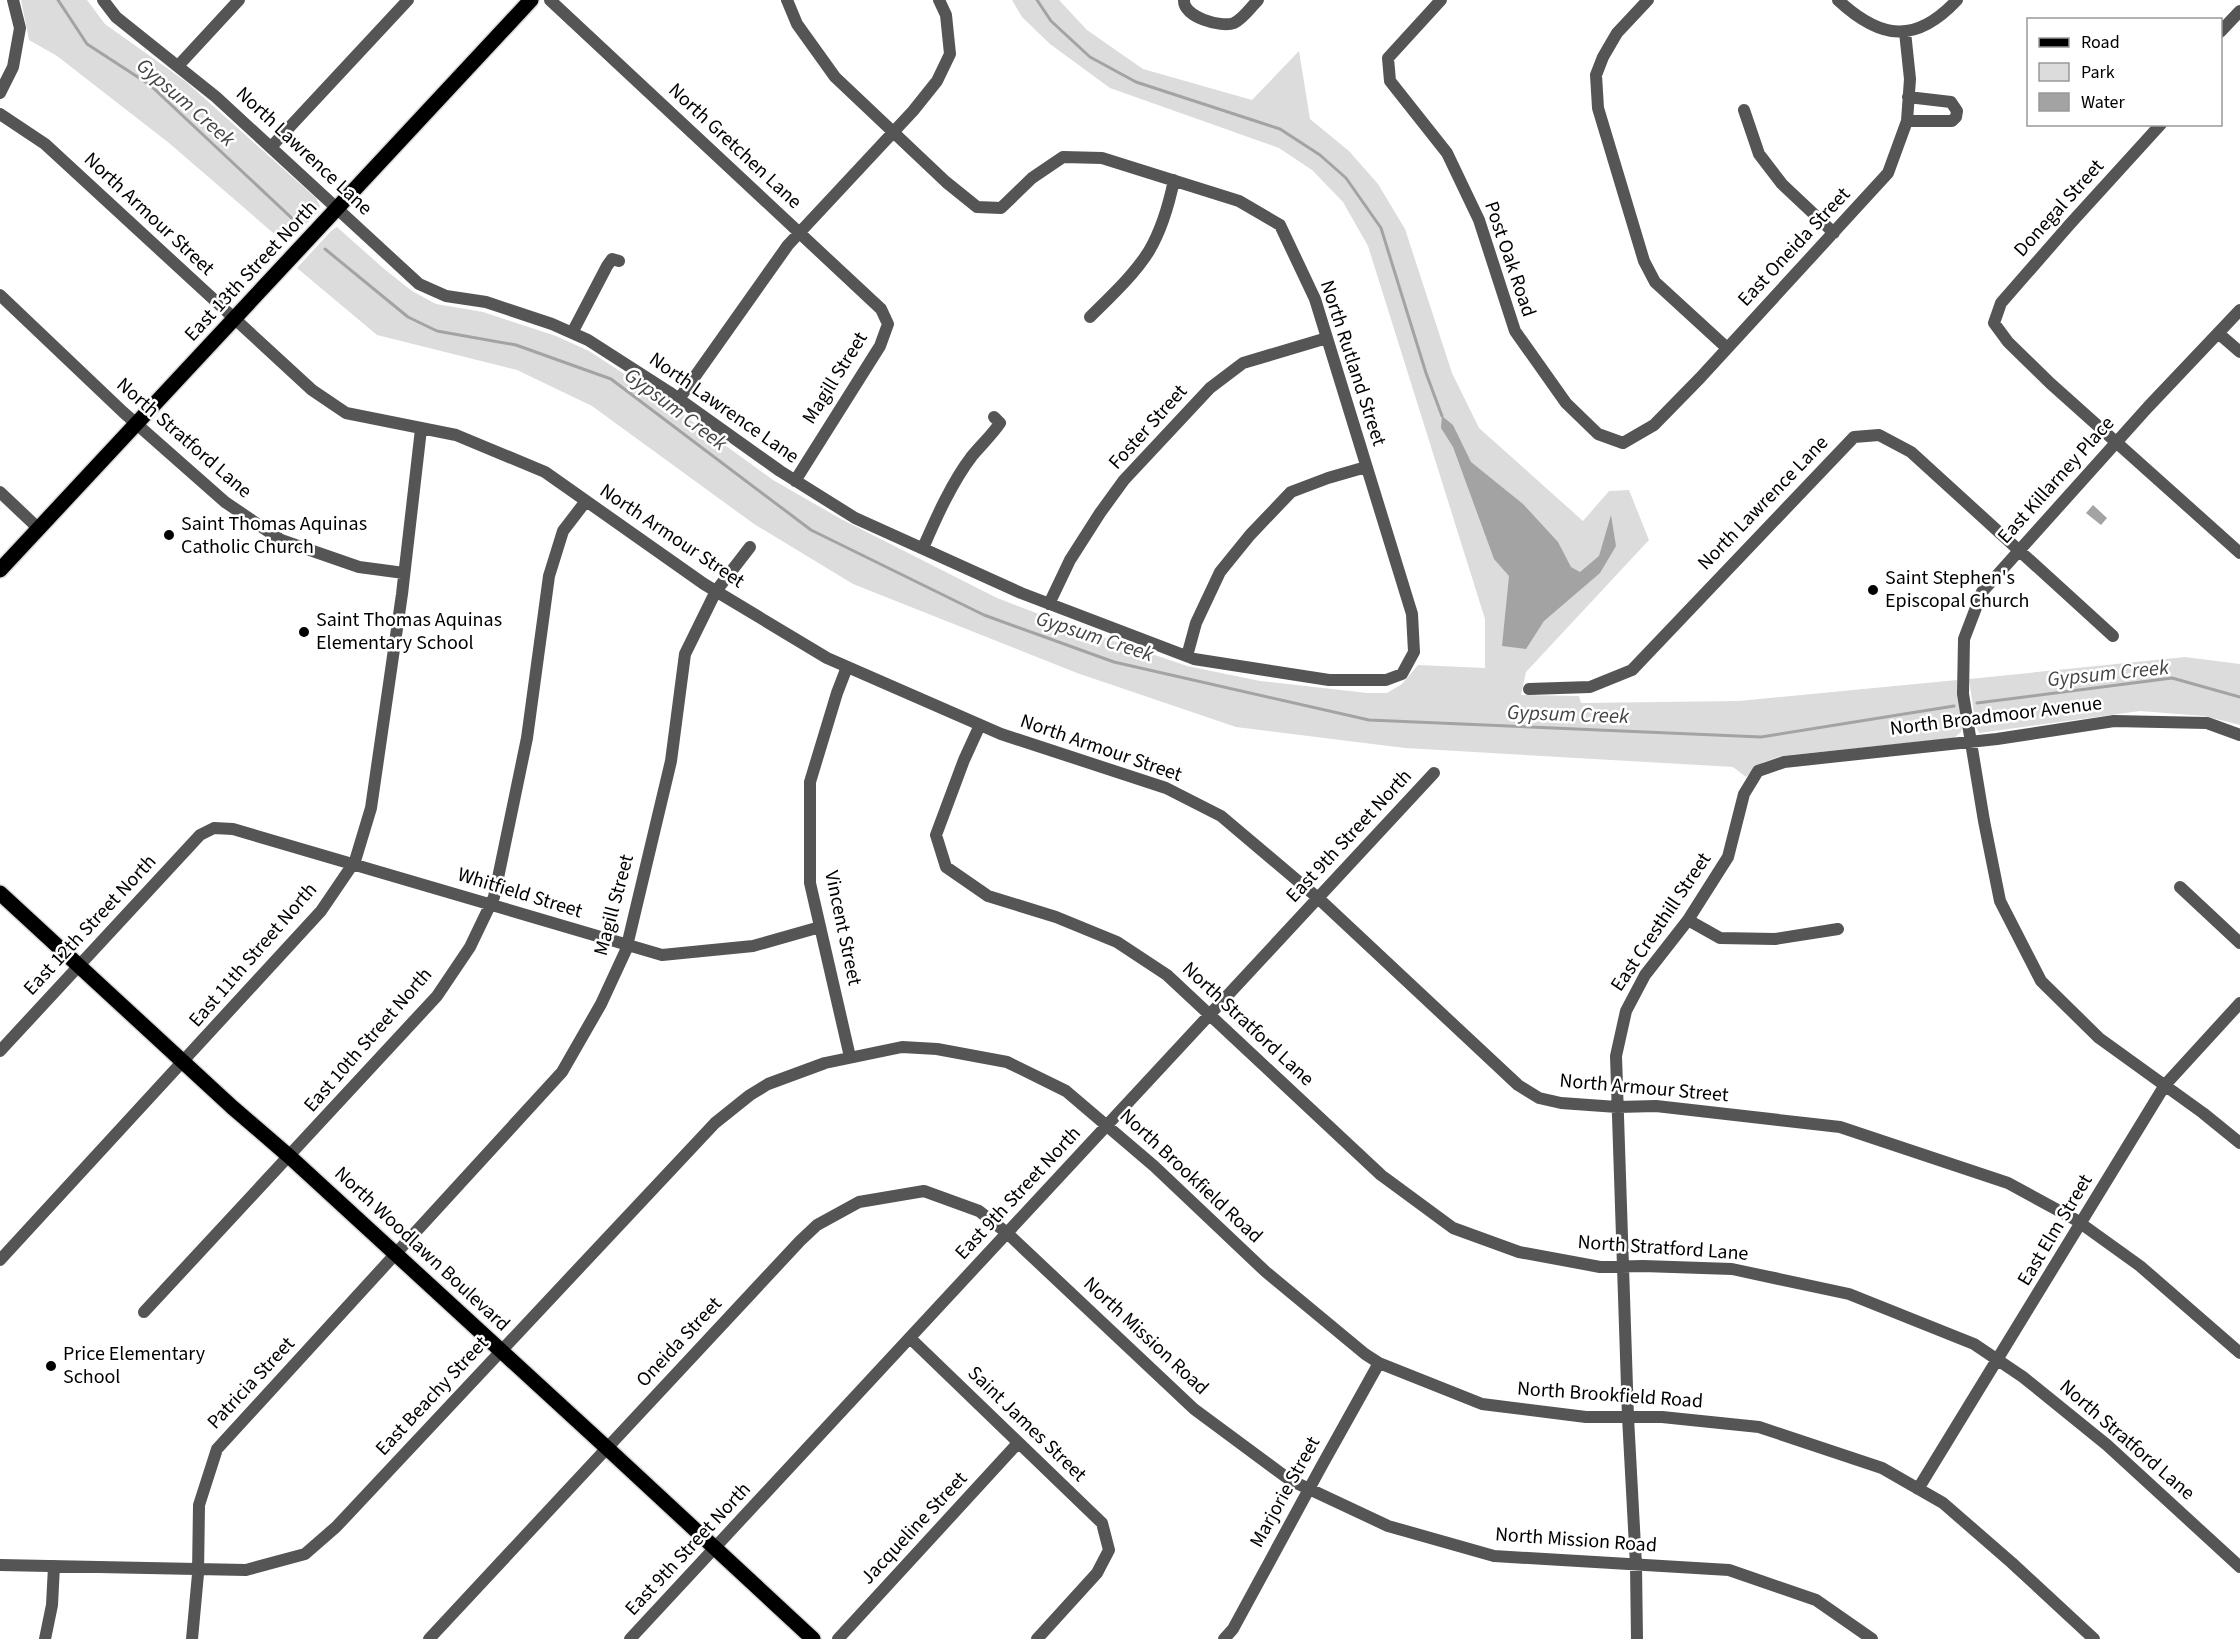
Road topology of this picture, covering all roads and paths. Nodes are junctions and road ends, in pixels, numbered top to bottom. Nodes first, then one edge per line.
1 (13, 0) edge
2 (103, 0) edge
3 (239, 0) edge
4 (408, 0) edge
5 (531, 0) edge
6 (550, 0) edge
7 (787, 0) edge
8 (939, 0) edge
9 (1258, 0) edge
10 (1441, 0) edge
11 (1647, 0) edge
12 (1838, 0) edge
13 (1957, 0) edge
14 (1184, 2) edge
15 (2240, 11) edge
16 (2222, 30) edge
17 (1905, 32) junction
18 (178, 66) junction
19 (0, 93) edge
20 (1908, 97) junction
21 (1744, 110) dead end
22 (0, 114) edge
23 (1907, 121) junction
24 (2159, 126) edge
25 (893, 132) junction
26 (271, 147) junction
27 (1174, 180) junction
28 (337, 209) junction
29 (800, 232) junction
30 (1834, 233) junction
31 (619, 261) dead end
32 (0, 295) edge
33 (2240, 310) edge
34 (1090, 317) dead end
35 (235, 319) junction
36 (888, 324) joint
37 (572, 333) junction
38 (2218, 333) junction
39 (1327, 338) junction
40 (1727, 348) junction
41 (2240, 352) edge
42 (680, 399) junction
43 (994, 417) dead end
44 (137, 424) junction
45 (421, 429) junction
46 (2117, 442) junction
47 (1623, 443) joint
48 (1366, 467) junction
49 (795, 481) junction
50 (0, 492) edge
51 (586, 501) junction
52 (39, 529) junction
53 (750, 547) dead end
54 (923, 549) junction
55 (2019, 550) junction
56 (2240, 553) edge
57 (0, 570) edge
58 (404, 573) junction
59 (716, 591) junction
60 (1049, 604) junction
61 (2113, 636) dead end
62 (1187, 656) junction
63 (847, 667) junction
64 (1405, 668) joint
65 (1529, 689) dead end
66 (980, 725) junction
67 (2240, 735) edge
68 (1971, 742) junction
69 (1758, 771) joint
70 (1434, 773) dead end
71 (212, 830) joint
72 (353, 863) junction
73 (2180, 887) dead end
74 (0, 893) edge
75 (1318, 898) junction
76 (491, 904) junction
77 (1688, 920) junction
78 (820, 927) junction
79 (1838, 929) dead end
80 (2240, 943) edge
81 (627, 946) junction
82 (78, 966) junction
83 (2240, 1003) edge
84 (1211, 1014) junction
85 (0, 1052) edge
86 (850, 1058) junction
87 (183, 1063) junction
88 (2165, 1085) junction
89 (1617, 1107) junction
90 (1107, 1125) junction
91 (2240, 1143) edge
92 (290, 1157) junction
93 (2081, 1224) junction
94 (1007, 1233) junction
95 (396, 1254) junction
96 (0, 1260) edge
97 (1623, 1266) junction
98 (144, 1312) dead end
99 (910, 1338) junction
100 (501, 1351) junction
101 (2240, 1353) edge
102 (1998, 1360) junction
103 (1379, 1363) junction
104 (1628, 1417) junction
105 (1018, 1443) junction
106 (607, 1448) junction
107 (1309, 1489) junction
108 (1918, 1489) junction
109 (716, 1548) junction
110 (0, 1565) edge
111 (1636, 1565) junction
112 (54, 1566) junction
113 (2240, 1567) edge
114 (198, 1570) junction
115 (45, 1639) edge
116 (192, 1639) edge
117 (429, 1639) edge
118 (630, 1639) edge
119 (813, 1639) edge
120 (838, 1639) edge
121 (1037, 1639) edge
122 (1224, 1639) edge
123 (1637, 1639) edge
124 (1872, 1639) edge
125 (2094, 1639) edge

1 - 19 street
2 - 18 street, North Lawrence Lane
3 - 18 street
4 - 26 street
5 - 28 main road, East 13th Street North
6 - 29 street, North Gretchen Lane
7 - 25 street, North Rutland Street
8 - 25 street
9 - 14 street
10 - 47 street, Post Oak Road
11 - 40 street
12 - 17 street
13 - 17 street
15 - 16 street
17 - 20 street, East Oneida Street
18 - 26 street, North Lawrence Lane
20 - 23 street, East Oneida Street
20 - 23 street
21 - 30 street
22 - 35 street, North Armour Street
23 - 30 street, East Oneida Street
24 - 46 street, Donegal Street
25 - 27 street, North Rutland Street
25 - 29 street
26 - 28 street, North Lawrence Lane
27 - 34 street
27 - 39 street, North Rutland Street
28 - 35 main road, East 13th Street North
28 - 37 street, North Lawrence Lane
29 - 36 street, North Gretchen Lane
29 - 42 street
30 - 40 street, East Oneida Street
31 - 37 street
32 - 44 street, North Stratford Lane
33 - 38 street, East Killarney Place
35 - 44 main road, East 13th Street North
35 - 45 street, North Armour Street
36 - 49 street, Magill Street
37 - 42 street, North Lawrence Lane
38 - 41 street
38 - 46 street, East Killarney Place
39 - 48 street, North Rutland Street
39 - 60 street, Foster Street
40 - 47 street, East Oneida Street
42 - 49 street, North Lawrence Lane
43 - 54 street
44 - 52 main road, East 13th Street North
44 - 58 street, North Stratford Lane
45 - 51 street, North Armour Street
45 - 58 street, East 11th Street North
46 - 55 street, East Killarney Place
46 - 56 street
48 - 62 street
48 - 64 street, North Rutland Street
49 - 54 street, North Lawrence Lane
50 - 52 street
51 - 59 street, North Armour Street
51 - 76 street, East 10th Street North
52 - 57 main road, East 13th Street North
53 - 59 street, Magill Street
54 - 60 street, North Lawrence Lane
55 - 61 street, North Lawrence Lane
55 - 65 street, North Lawrence Lane
55 - 68 street, East Killarney Place
58 - 72 street, East 11th Street North
59 - 63 street, North Armour Street
59 - 81 street, Magill Street
60 - 62 street, North Lawrence Lane
62 - 64 street, North Lawrence Lane
63 - 66 street, North Armour Street
63 - 78 street, Vincent Street
66 - 75 street, North Armour Street
66 - 84 street, North Stratford Lane
67 - 68 street, North Broadmoor Avenue
68 - 69 street, North Broadmoor Avenue
68 - 88 street
69 - 77 street, East Cresthill Street
70 - 75 street, East 9th Street North
71 - 72 street, Whitfield Street
71 - 82 street, East 12th Street North
72 - 76 street, Whitfield Street
72 - 87 street, East 11th Street North
73 - 80 street
74 - 82 main road, North Woodlawn Boulevard
75 - 84 street, East 9th Street North
75 - 89 street, North Armour Street
76 - 81 street, Whitfield Street
76 - 92 street, East 10th Street North
77 - 79 street
77 - 89 street, East Cresthill Street
78 - 81 street, Whitfield Street
78 - 86 street, Vincent Street
81 - 95 street, Magill Street
82 - 85 street, East 12th Street North
82 - 87 main road, North Woodlawn Boulevard
83 - 88 street, East Elm Street
84 - 90 street, East 9th Street North
84 - 97 street, North Stratford Lane
86 - 90 street, North Brookfield Road
86 - 100 street, East Beachy Street
87 - 92 main road, North Woodlawn Boulevard
87 - 96 street, East 11th Street North
88 - 91 street
88 - 93 street, East Elm Street
89 - 93 street, North Armour Street
89 - 97 street, East Cresthill Street
90 - 94 street, East 9th Street North
90 - 103 street, North Brookfield Road
92 - 95 main road, North Woodlawn Boulevard
92 - 98 street, East 10th Street North
93 - 101 street, North Armour Street
93 - 102 street, East Elm Street
94 - 99 street, East 9th Street North
94 - 106 street, Oneida Street
94 - 107 street, North Mission Road
95 - 100 main road, North Woodlawn Boulevard
95 - 114 street, Patricia Street
97 - 102 street, North Stratford Lane
97 - 104 street, East Cresthill Street
99 - 105 street, Saint James Street
99 - 109 street, East 9th Street North
100 - 106 main road, North Woodlawn Boulevard
100 - 114 street, East Beachy Street
102 - 108 street, East Elm Street
102 - 113 street, North Stratford Lane
103 - 104 street, North Brookfield Road
103 - 107 street, Marjorie Street
104 - 108 street, North Brookfield Road
104 - 111 street, East Cresthill Street
105 - 120 street, Jacqueline Street
105 - 121 street, Saint James Street
106 - 109 main road, North Woodlawn Boulevard
106 - 117 street, Oneida Street
107 - 111 street, North Mission Road
107 - 122 street, Marjorie Street
108 - 125 street, North Brookfield Road
109 - 118 street, East 9th Street North
109 - 119 main road, North Woodlawn Boulevard
110 - 112 street, East Beachy Street
111 - 123 street, East Cresthill Street
111 - 124 street, North Mission Road
112 - 114 street, East Beachy Street
112 - 115 street
114 - 116 street, Patricia Street

